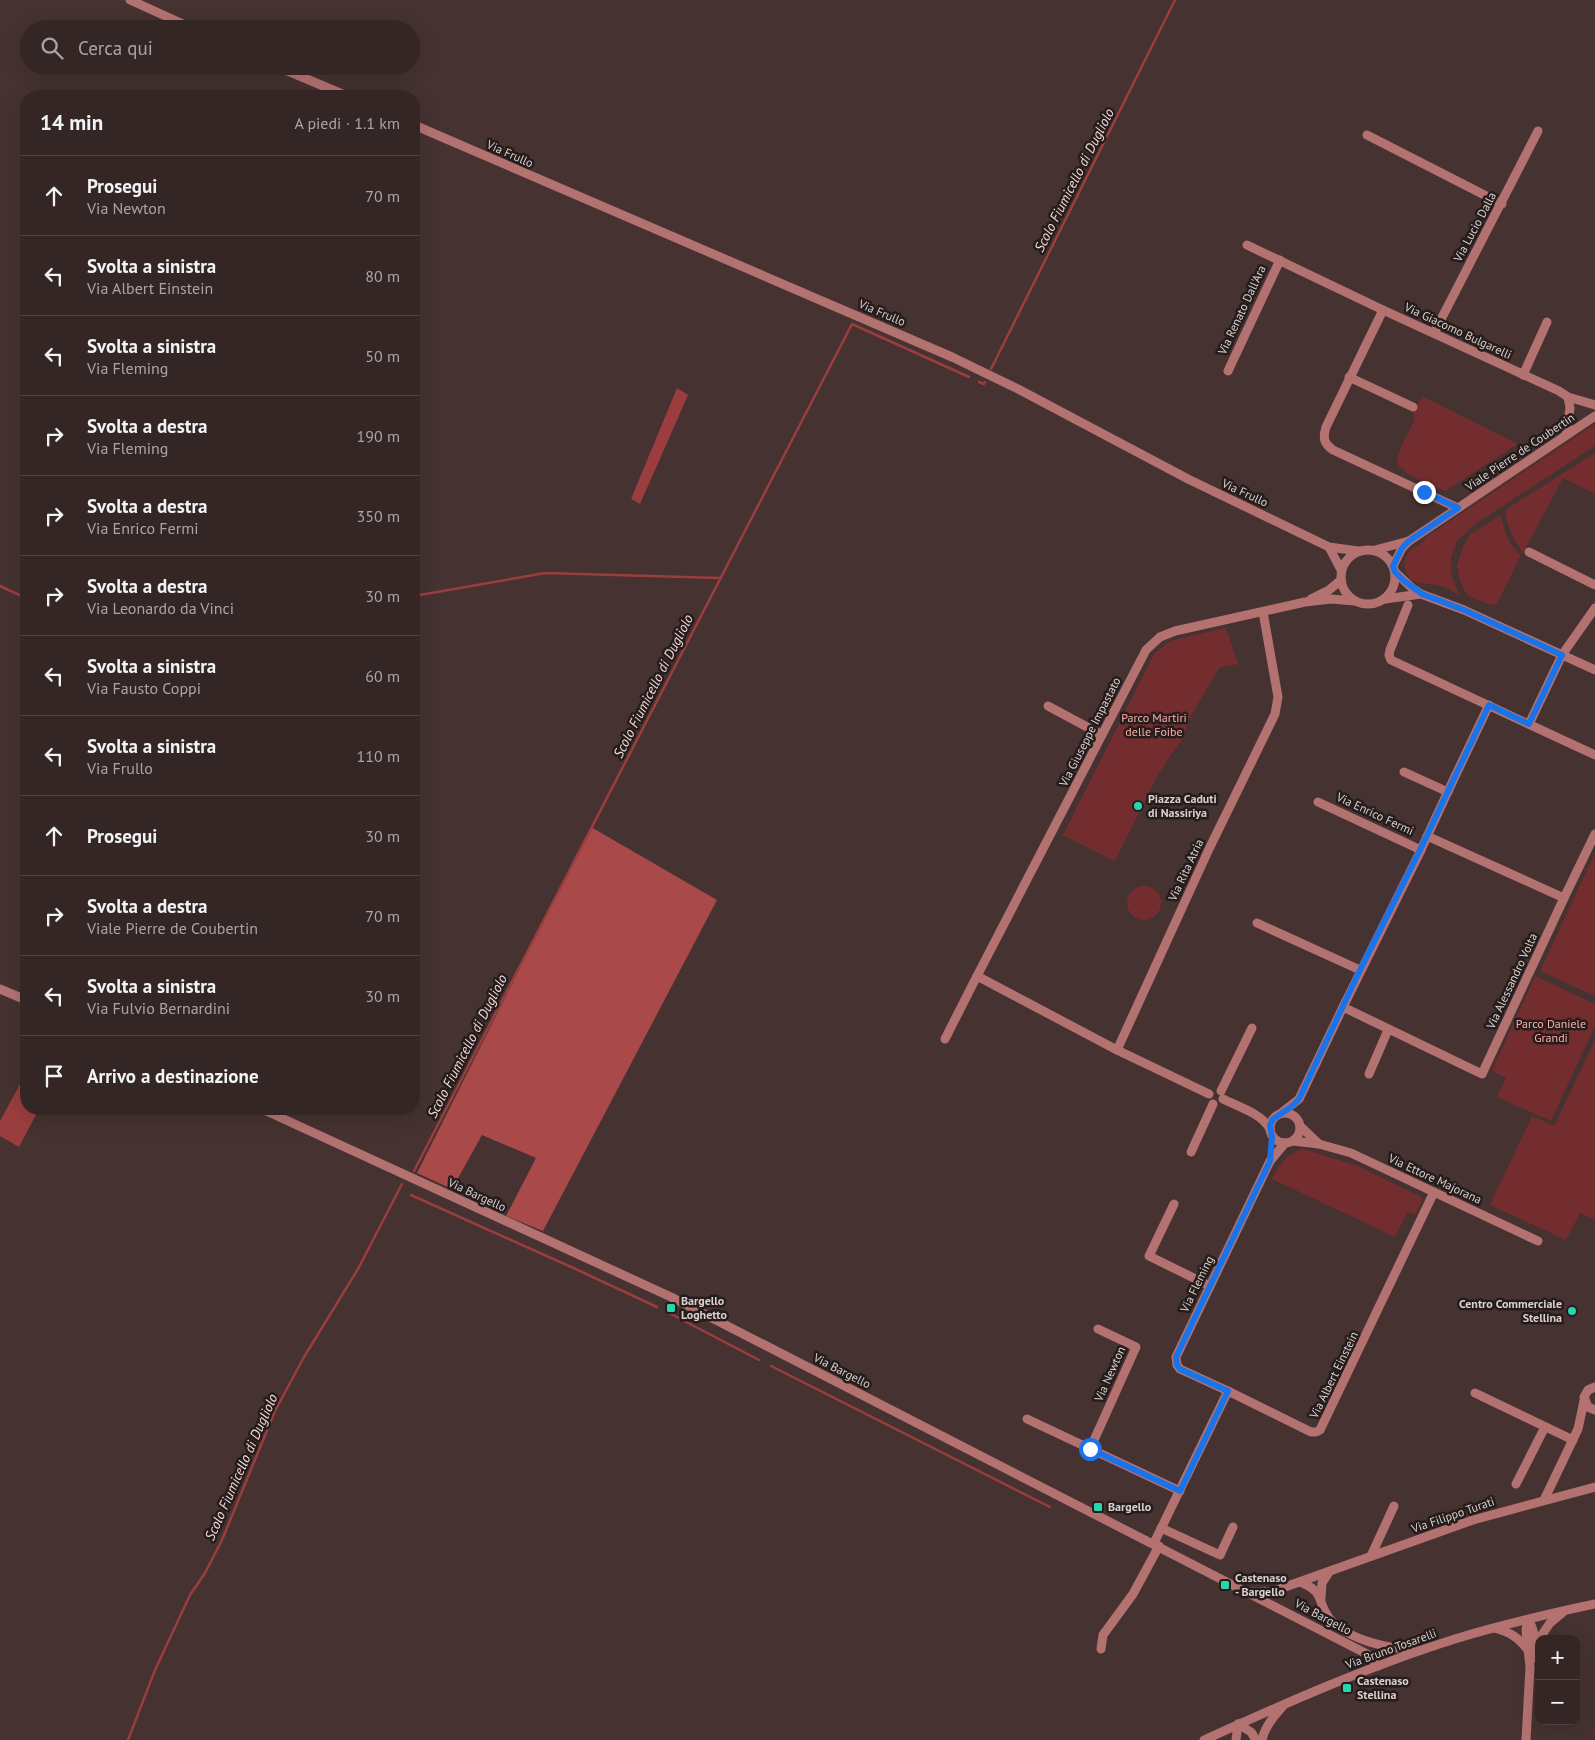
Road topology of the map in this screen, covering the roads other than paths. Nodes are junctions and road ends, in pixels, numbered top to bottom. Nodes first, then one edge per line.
1 (130, 0) edge
2 (174, 20) edge
3 (297, 75) edge
4 (333, 90) edge
5 (420, 128) edge
6 (1538, 131) dead end
7 (1367, 136) dead end
8 (1502, 204) junction
9 (1247, 245) dead end
10 (1280, 260) junction
11 (1382, 310) junction
12 (1547, 322) dead end
13 (1434, 333) junction
14 (1228, 371) dead end
15 (1523, 375) junction
16 (1349, 377) junction
17 (1568, 397) junction
18 (1578, 401) junction
19 (1595, 405) edge
20 (1413, 407) dead end
21 (1570, 408) junction
22 (1589, 420) edge
23 (1566, 436) junction
24 (1458, 508) junction
25 (1409, 541) junction
26 (1329, 547) junction
27 (1375, 550) junction
28 (1358, 551) junction
29 (1529, 552) dead end
30 (1394, 569) junction
31 (1341, 570) junction
32 (1340, 580) junction
33 (1595, 585) edge
34 (1422, 594) junction
35 (1384, 599) junction
36 (1355, 601) junction
37 (1305, 602) junction
38 (1408, 605) dead end
39 (1595, 608) edge
40 (1263, 612) junction
41 (1562, 655) junction
42 (1595, 670) edge
43 (1489, 705) junction
44 (1048, 706) dead end
45 (1529, 724) junction
46 (1102, 736) junction
47 (1595, 755) edge
48 (1404, 772) dead end
49 (1448, 792) junction
50 (1318, 802) dead end
51 (1595, 834) edge
52 (1427, 836) junction
53 (1420, 850) junction
54 (1564, 898) junction
55 (1257, 923) dead end
56 (1360, 970) junction
57 (977, 976) junction
58 (0, 988) edge
59 (20, 997) edge
60 (1343, 1007) junction
61 (1252, 1028) dead end
62 (1388, 1030) junction
63 (945, 1039) dead end
64 (1117, 1050) junction
65 (1369, 1074) dead end
66 (1209, 1094) junction
67 (1222, 1095) junction
68 (1299, 1099) junction
69 (1213, 1104) junction
70 (275, 1115) edge
71 (1276, 1116) junction
72 (1259, 1117) junction
73 (1298, 1122) junction
74 (1271, 1133) junction
75 (1289, 1142) junction
76 (1319, 1144) junction
77 (1191, 1152) dead end
78 (1270, 1161) junction
79 (1434, 1192) junction
80 (1174, 1204) dead end
81 (1538, 1241) dead end
82 (1210, 1286) junction
83 (1098, 1329) dead end
84 (1594, 1387) edge
85 (1228, 1391) junction
86 (1475, 1394) dead end
87 (1584, 1401) junction
88 (1595, 1411) edge
89 (1028, 1419) dead end
90 (1544, 1427) junction
91 (1578, 1429) junction
92 (1572, 1440) junction
93 (1090, 1449) junction
94 (1516, 1484) dead end
95 (1595, 1487) edge
96 (1180, 1491) junction
97 (1544, 1500) junction
98 (1394, 1506) dead end
99 (1233, 1527) dead end
100 (1161, 1528) junction
101 (1156, 1545) junction
102 (1371, 1556) junction
103 (1329, 1572) junction
104 (1300, 1582) junction
105 (1247, 1591) junction
106 (1321, 1598) junction
107 (1595, 1604) edge
108 (1565, 1611) junction
109 (1528, 1620) junction
110 (1492, 1628) junction
111 (1535, 1635) edge
112 (1541, 1635) edge
113 (1375, 1644) junction
114 (1535, 1644) edge
115 (1428, 1648) junction
116 (1102, 1649) dead end
117 (1378, 1666) junction
118 (1286, 1702) junction
119 (1238, 1724) junction
120 (1204, 1740) edge
121 (1236, 1740) edge
122 (1256, 1740) edge
123 (1262, 1740) edge
124 (1526, 1740) edge

1 - 2 street
3 - 4 street
5 - 26 street, Via Frullo
6 - 8 street, Via Lucio Dalla
7 - 8 street
8 - 13 street, Via Lucio Dalla
9 - 10 street, Via Renato Dall'Ara
10 - 11 street, Via Renato Dall'Ara
10 - 14 street, Via Renato Dall'Ara
11 - 13 street, Via Giacomo Bulgarelli
11 - 16 street
12 - 15 street
13 - 15 street, Via Giacomo Bulgarelli
15 - 17 street, Via Giacomo Bulgarelli
16 - 20 street
16 - 24 street
17 - 18 street, Via Giacomo Bulgarelli
17 - 21 street
18 - 19 street, Via Giacomo Bulgarelli
18 - 22 street
21 - 22 street
21 - 23 street
22 - 23 street, Viale Pierre de Coubertin
23 - 24 street, Viale Pierre de Coubertin
24 - 25 street, Viale Pierre de Coubertin
25 - 27 street, Viale Pierre de Coubertin
25 - 30 street, Viale Pierre de Coubertin
26 - 28 street, Via Frullo
26 - 31 street
27 - 28 street
27 - 30 street
28 - 31 street
29 - 33 street
30 - 34 street
30 - 35 street
31 - 32 street
32 - 36 street
32 - 37 street, Via Giuseppe Impastato
34 - 35 street
34 - 41 street
35 - 36 street
36 - 37 street, Via Giuseppe Impastato
37 - 40 street, Via Giuseppe Impastato
38 - 43 street
39 - 41 street
40 - 46 street, Via Giuseppe Impastato
40 - 64 street, Via Rita Atria
41 - 42 street
41 - 45 street
43 - 45 street
43 - 49 street, Via Enrico Fermi
44 - 46 street
45 - 47 street
46 - 57 street, Via Giuseppe Impastato
48 - 49 street
49 - 52 street, Via Enrico Fermi
50 - 53 street, Via Enrico Fermi
51 - 54 street, Via Alessandro Volta
52 - 53 street, Via Enrico Fermi
52 - 54 street
53 - 56 street, Via Enrico Fermi
54 - 62 street, Via Alessandro Volta
55 - 56 street
56 - 60 street, Via Enrico Fermi
57 - 63 street, Via Giuseppe Impastato
57 - 64 street
58 - 59 street
60 - 62 street
60 - 68 street, Via Enrico Fermi
61 - 67 street
62 - 65 street
64 - 66 street
66 - 67 street
66 - 69 street
67 - 69 street
67 - 72 street
68 - 71 street, Via Enrico Fermi
68 - 73 street, Via Enrico Fermi
69 - 77 street
70 - 101 street, Via Bargello
71 - 72 street
71 - 73 street
71 - 74 street
72 - 74 street
73 - 75 street
73 - 76 street, Via Ettore Majorana
74 - 75 street
74 - 78 street, Via Fleming
75 - 76 street, Via Ettore Majorana
75 - 78 street, Via Fleming
76 - 79 street, Via Ettore Majorana
78 - 82 street, Via Fleming
79 - 81 street, Via Ettore Majorana
79 - 85 street, Via Albert Einstein
80 - 82 street
82 - 85 street, Via Fleming
83 - 93 street, Via Newton
84 - 87 street
85 - 96 street
86 - 90 street
87 - 88 street
87 - 91 street
88 - 91 street
89 - 93 street
90 - 92 street
90 - 94 street
91 - 92 street
92 - 97 street
93 - 96 street
95 - 97 street, Via Filippo Turati
96 - 100 street
97 - 102 street, Via Filippo Turati
98 - 102 street
99 - 100 street
100 - 101 street
101 - 105 street, Via Bargello
101 - 116 street
102 - 103 street, Via Filippo Turati
103 - 104 street, Via Filippo Turati
103 - 106 street, Via Bargello
104 - 105 street, Via Filippo Turati
104 - 106 street, Via Bargello
105 - 117 street, Via Bargello
106 - 113 street, Via Bargello
107 - 108 street, Via Bruno Tosarelli
108 - 109 street, Via Bruno Tosarelli
108 - 112 street
109 - 110 street, Via Bruno Tosarelli
109 - 111 street
110 - 114 street
110 - 115 street, Via Bruno Tosarelli
113 - 115 street, Via Bargello
113 - 117 street
114 - 124 street
115 - 117 street, Via Bruno Tosarelli
117 - 118 street, Via Bruno Tosarelli
118 - 119 street, Via Bruno Tosarelli
118 - 123 street
119 - 120 street, Via Bruno Tosarelli
119 - 121 street
119 - 122 street

